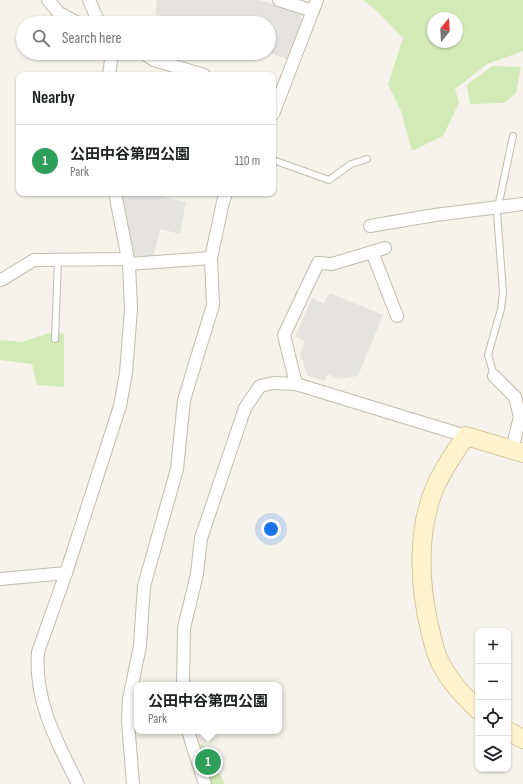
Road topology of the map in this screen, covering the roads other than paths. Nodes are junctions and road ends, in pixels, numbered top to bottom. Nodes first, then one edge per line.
1 (48, 0) edge
2 (89, 0) edge
3 (279, 0) edge
4 (315, 6) edge
5 (65, 16) edge
6 (96, 16) edge
7 (111, 60) edge
8 (154, 60) edge
9 (109, 72) edge
10 (194, 72) edge
11 (276, 100) edge
12 (513, 136) dead end
13 (367, 159) dead end
14 (276, 161) edge
15 (116, 196) edge
16 (225, 196) edge
17 (523, 204) edge
18 (499, 206) junction
19 (370, 226) dead end
20 (385, 248) dead end
21 (372, 252) junction
22 (211, 258) junction
23 (58, 260) junction
24 (128, 261) junction
25 (0, 280) edge
26 (397, 316) dead end
27 (55, 339) dead end
28 (494, 376) joint
29 (296, 384) junction
30 (466, 436) junction
31 (518, 451) edge
32 (66, 573) junction
33 (0, 579) edge
34 (183, 682) edge
35 (475, 707) edge
36 (511, 733) edge
37 (189, 734) edge
38 (523, 739) edge
39 (78, 784) edge
40 (133, 784) edge
41 (205, 784) edge

1 - 5 street
2 - 6 street
3 - 4 street
4 - 11 street
7 - 9 street
8 - 10 street
12 - 18 lane
13 - 14 lane
15 - 24 street
16 - 22 street
17 - 18 street
18 - 19 street
18 - 28 lane
20 - 21 street
21 - 26 street
21 - 29 street
22 - 24 street
22 - 40 street
23 - 24 street
23 - 25 street
23 - 27 lane
24 - 32 street
28 - 31 street
29 - 30 street
29 - 34 street
30 - 31 street
30 - 35 street
32 - 33 street
32 - 39 street
36 - 38 street
37 - 41 street

